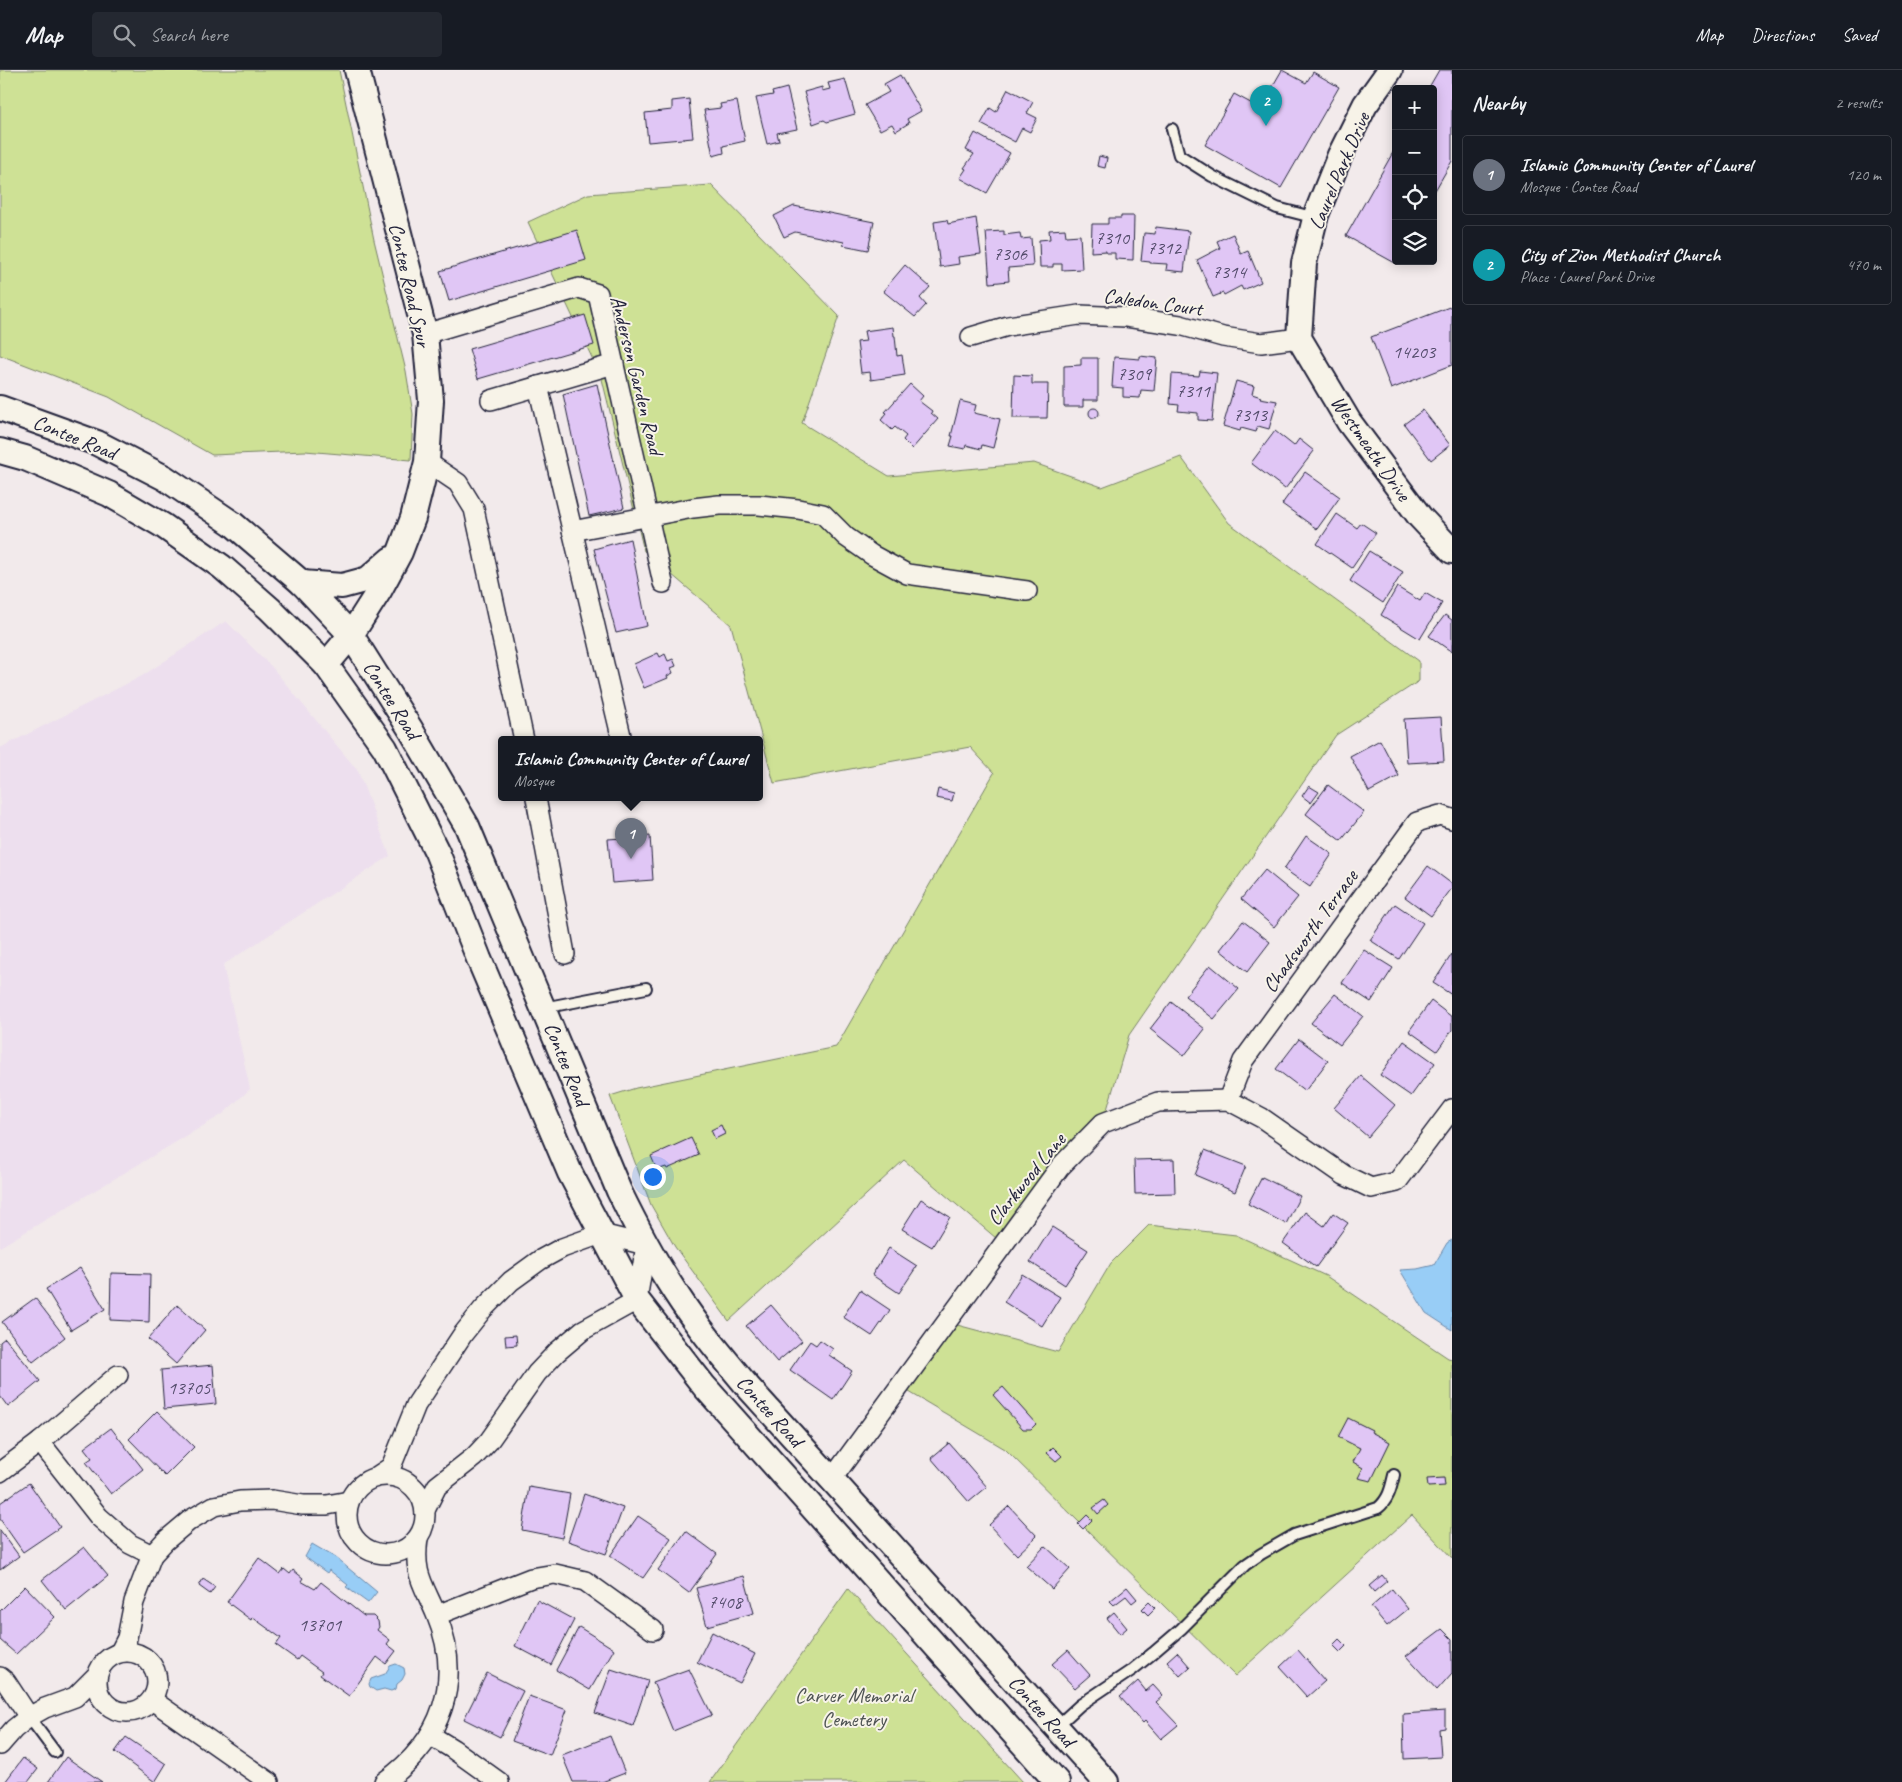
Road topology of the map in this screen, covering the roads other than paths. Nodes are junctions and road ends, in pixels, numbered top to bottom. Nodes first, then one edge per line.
1 (358, 70) edge
2 (1390, 70) edge
3 (1172, 129) dead end
4 (1316, 218) junction
5 (425, 334) junction
6 (971, 337) dead end
7 (1299, 338) junction
8 (614, 364) junction
9 (538, 386) junction
10 (491, 400) dead end
11 (0, 408) edge
12 (0, 451) edge
13 (427, 462) junction
14 (648, 517) junction
15 (572, 531) junction
16 (1452, 551) edge
17 (400, 552) junction
18 (302, 583) junction
19 (662, 583) dead end
20 (1027, 591) dead end
21 (350, 635) junction
22 (326, 665) junction
23 (523, 736) edge
24 (621, 736) edge
25 (537, 801) edge
26 (1452, 819) edge
27 (565, 954) dead end
28 (646, 988) dead end
29 (543, 1008) junction
30 (1228, 1100) junction
31 (1452, 1109) edge
32 (600, 1234) junction
33 (646, 1245) junction
34 (636, 1300) junction
35 (118, 1375) dead end
36 (40, 1442) junction
37 (0, 1472) edge
38 (1394, 1475) dead end
39 (376, 1477) junction
40 (832, 1479) junction
41 (348, 1510) junction
42 (425, 1510) junction
43 (418, 1538) junction
44 (152, 1555) junction
45 (386, 1555) junction
46 (424, 1589) junction
47 (437, 1615) junction
48 (130, 1625) junction
49 (653, 1630) dead end
50 (120, 1652) junction
51 (145, 1657) junction
52 (97, 1675) junction
53 (0, 1677) edge
54 (75, 1697) junction
55 (152, 1700) junction
56 (103, 1701) junction
57 (29, 1717) junction
58 (1056, 1727) junction
59 (430, 1735) junction
60 (0, 1745) edge
61 (55, 1752) dead end
62 (269, 1782) edge
63 (384, 1782) edge
64 (499, 1782) edge
65 (1057, 1782) edge
66 (1106, 1782) edge

1 - 5 street, Contee Road Spur
2 - 4 street, Laurel Park Drive
3 - 4 lane
4 - 7 street, Laurel Park Drive
5 - 8 street, Anderson Garden Road
5 - 13 street, Contee Road Spur
6 - 7 street, Caledon Court
7 - 16 street, Westmeath Drive
8 - 9 street
8 - 14 street, Anderson Garden Road
9 - 10 street
9 - 15 street
11 - 18 street, Contee Road
12 - 22 street, Contee Road
13 - 17 street, Contee Road Spur
13 - 23 street
14 - 15 street
14 - 19 street, Anderson Garden Road
14 - 20 street
15 - 24 street
17 - 18 street
17 - 21 street, Contee Road Spur
18 - 21 street, Contee Road
21 - 22 street, Contee Road Spur
21 - 29 street, Contee Road
22 - 32 street, Contee Road
25 - 27 street
26 - 30 street, Chadsworth Terrace
28 - 29 lane
29 - 33 street, Contee Road
30 - 31 street, Clarkwood Lane
30 - 40 street, Clarkwood Lane
32 - 33 street
32 - 34 street, Contee Road
32 - 39 street
33 - 34 street
33 - 40 street, Contee Road
34 - 42 street
34 - 65 street, Contee Road
35 - 36 street
36 - 37 street
36 - 44 street
38 - 58 lane
39 - 41 street
39 - 42 street
40 - 58 street, Contee Road
41 - 44 street
41 - 45 street
42 - 43 street
43 - 45 street
43 - 46 street
44 - 48 street
45 - 46 street
46 - 47 street
47 - 49 street
47 - 59 street
48 - 50 street
48 - 51 street
50 - 51 street
50 - 52 street
51 - 55 street
52 - 54 street
52 - 56 street
53 - 57 street
54 - 56 street
54 - 57 street
55 - 56 street
55 - 62 street
57 - 60 street
57 - 61 lane
58 - 66 street, Contee Road
59 - 63 street
59 - 64 street

